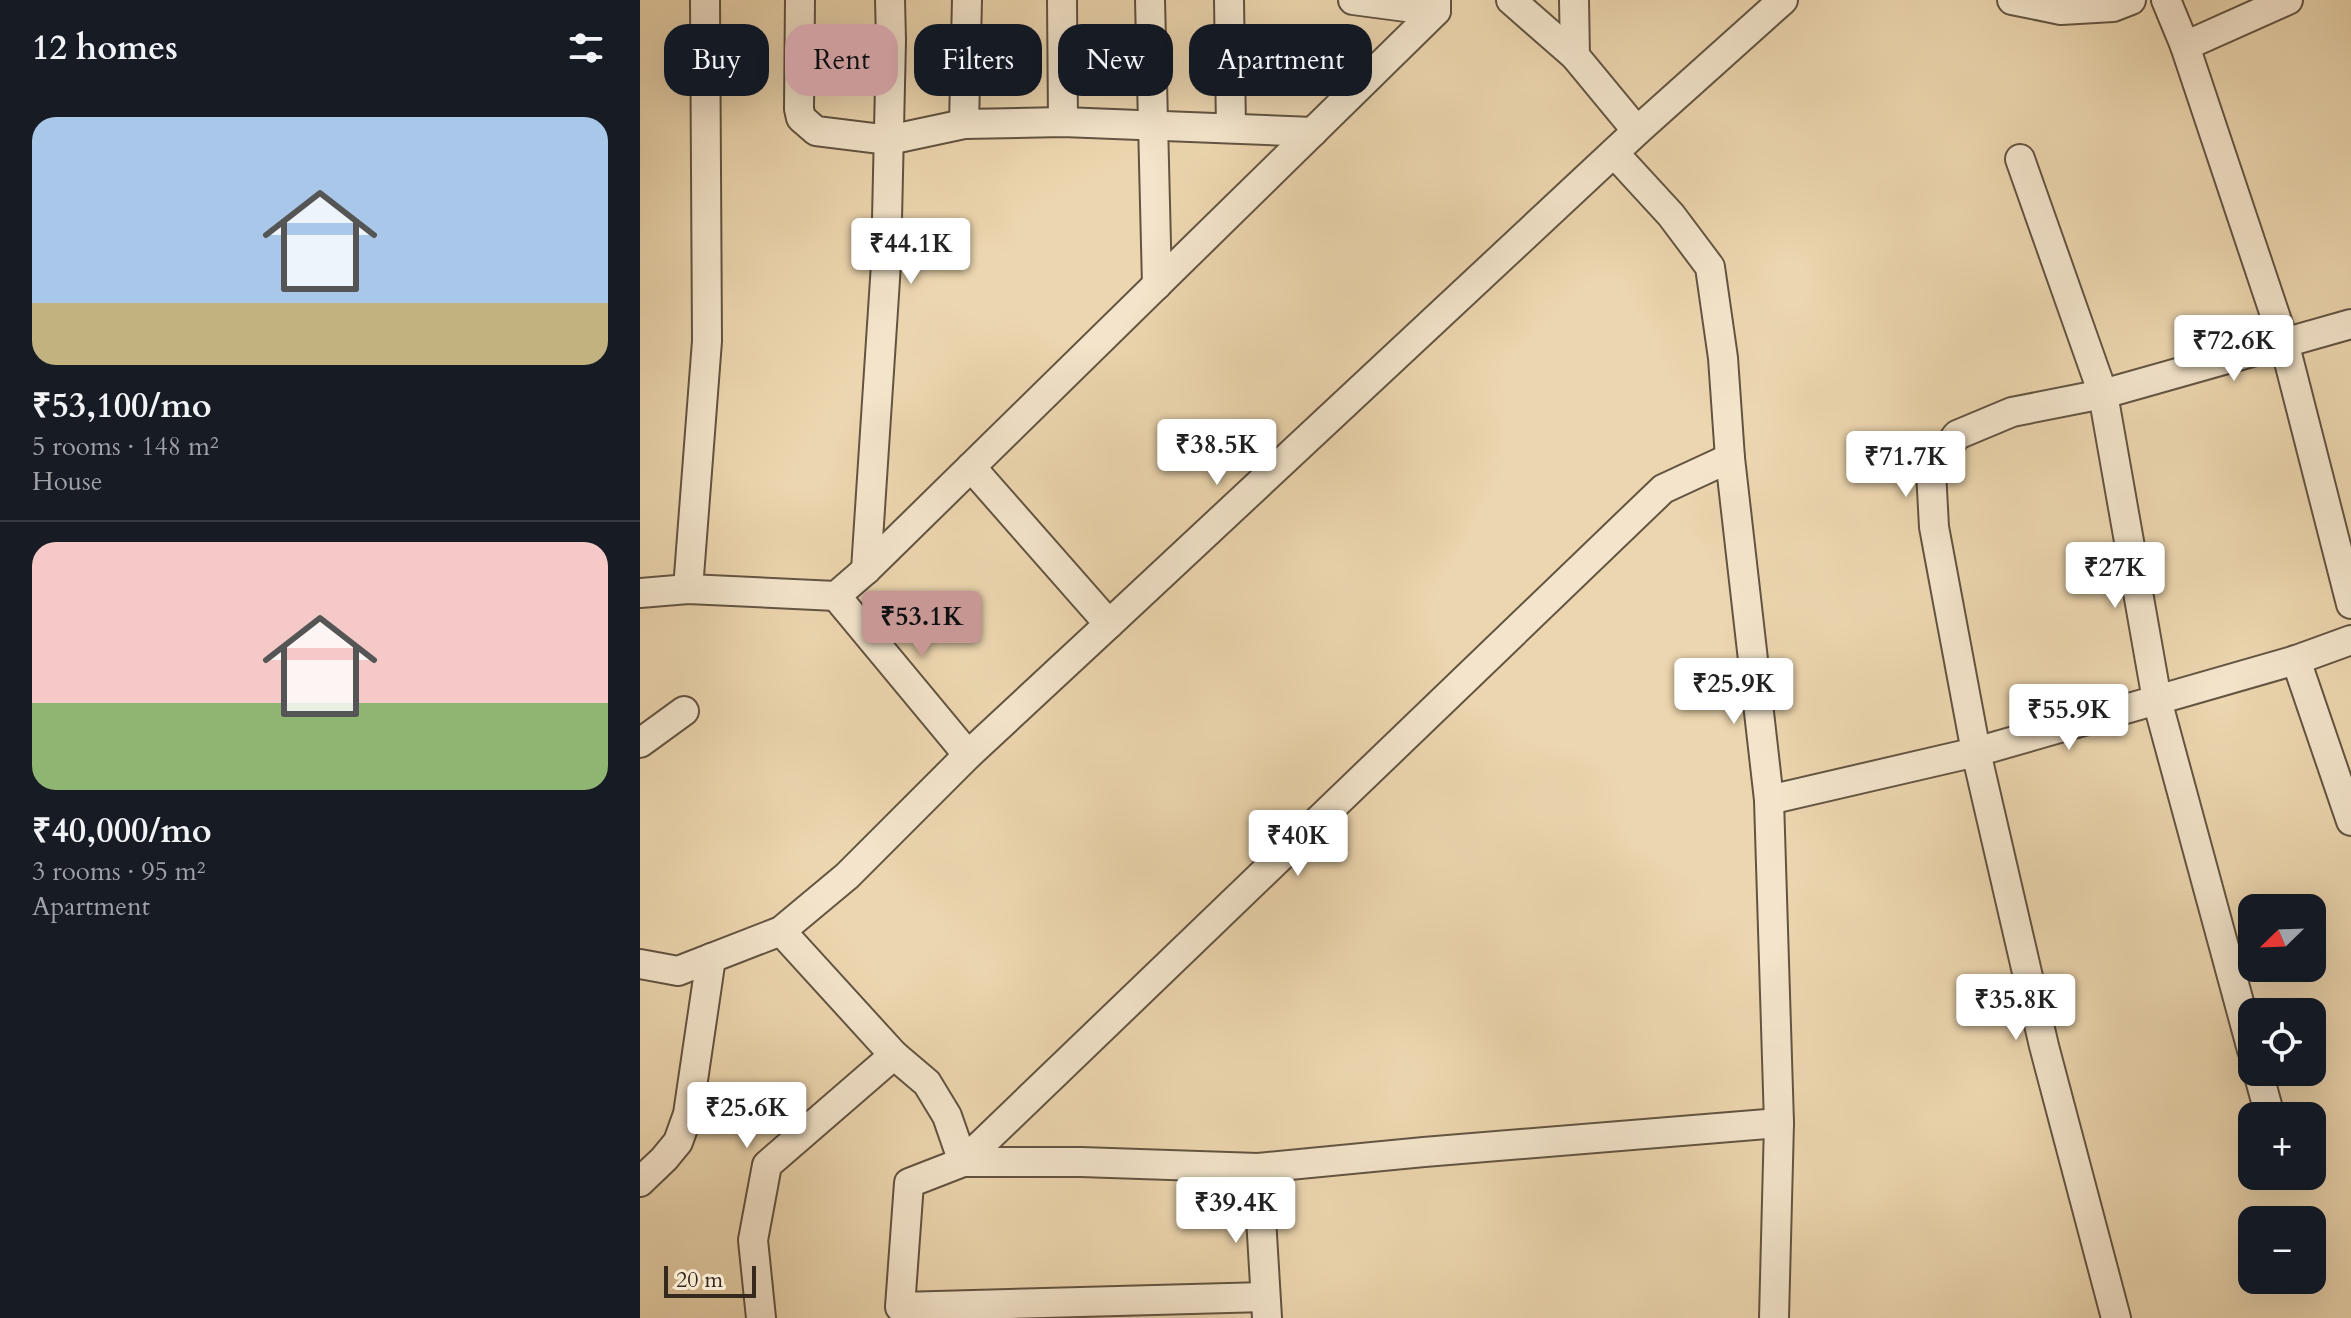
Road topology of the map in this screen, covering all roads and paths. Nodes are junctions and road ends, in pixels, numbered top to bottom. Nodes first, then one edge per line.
1 (705, 0) edge
2 (800, 0) edge
3 (890, 0) edge
4 (967, 0) edge
5 (1062, 0) edge
6 (1150, 0) edge
7 (1229, 0) edge
8 (1353, 0) edge
9 (1511, 0) edge
10 (1574, 0) edge
11 (1783, 0) edge
12 (2012, 0) edge
13 (2131, 0) edge
14 (2166, 0) edge
15 (2288, 0) edge
16 (1436, 6) edge
17 (2185, 46) junction
18 (1575, 56) junction
19 (1063, 122) junction
20 (964, 124) junction
21 (1153, 124) junction
22 (1231, 128) junction
23 (1637, 131) junction
24 (1313, 132) junction
25 (889, 140) junction
26 (1614, 153) junction
27 (2020, 159) dead end
28 (1157, 285) junction
29 (2351, 324) edge
30 (2284, 342) junction
31 (2103, 394) junction
32 (1730, 458) junction
33 (971, 467) junction
34 (866, 570) junction
35 (688, 589) junction
36 (640, 593) edge
37 (836, 596) junction
38 (2351, 604) edge
39 (1109, 624) junction
40 (2351, 640) edge
41 (2296, 660) junction
42 (2157, 700) junction
43 (684, 711) dead end
44 (640, 743) edge
45 (1976, 752) junction
46 (968, 755) junction
47 (1769, 800) junction
48 (2351, 821) edge
49 (781, 931) junction
50 (711, 958) junction
51 (640, 964) edge
52 (2238, 998) edge
53 (894, 1055) junction
54 (1779, 1123) junction
55 (963, 1162) junction
56 (1258, 1168) junction
57 (640, 1182) edge
58 (1266, 1307) edge
59 (761, 1318) edge
60 (1774, 1318) edge
61 (2116, 1318) edge

1 - 35 street
2 - 25 street
3 - 25 street
4 - 20 street
5 - 19 street
6 - 21 street
7 - 22 street
8 - 16 street
9 - 18 street
10 - 18 street
11 - 23 street
12 - 13 street
14 - 17 street
15 - 17 street
16 - 24 street
17 - 30 street
18 - 23 street
19 - 20 street
19 - 21 street
20 - 25 street
21 - 22 street
21 - 28 street
22 - 24 street
23 - 26 street
24 - 28 street
25 - 34 street
26 - 32 street
26 - 39 street
27 - 31 street
28 - 33 street
29 - 30 street
30 - 31 street
30 - 38 street
31 - 42 street
31 - 45 street
32 - 47 street
32 - 55 street
33 - 34 street
33 - 39 street
34 - 37 street
35 - 36 street
35 - 37 street
37 - 46 street
39 - 46 street
40 - 41 street
41 - 42 street
41 - 48 street
42 - 45 street
42 - 52 street
43 - 44 street
45 - 47 street
45 - 61 street
46 - 49 street
47 - 54 street
49 - 50 street
49 - 53 street
50 - 51 street
50 - 57 street
53 - 55 street
53 - 59 street
54 - 56 street
54 - 60 street
55 - 56 street
55 - 58 street
56 - 58 street

